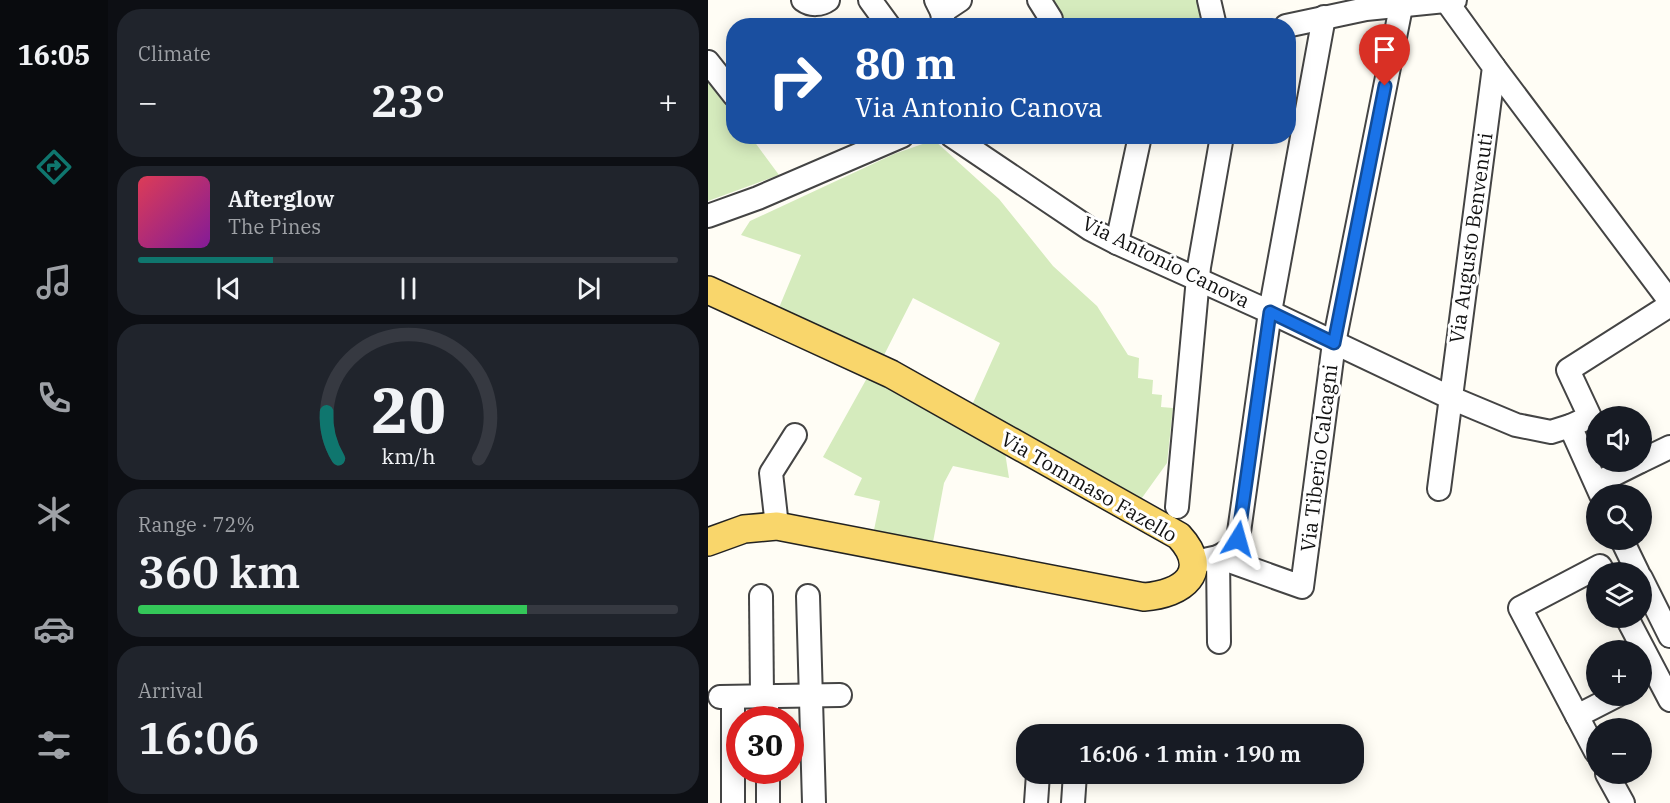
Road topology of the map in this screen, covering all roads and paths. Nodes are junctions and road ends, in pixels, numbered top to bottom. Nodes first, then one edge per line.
1 (803, 0) edge
2 (828, 0) edge
3 (870, 0) edge
4 (1209, 0) edge
5 (1451, 1) edge
6 (1401, 7) junction
7 (1324, 17) junction
8 (883, 18) edge
9 (1213, 18) edge
10 (1296, 24) edge
11 (708, 62) edge
12 (1494, 66) junction
13 (726, 84) edge
14 (883, 144) edge
15 (964, 144) edge
16 (1138, 144) edge
17 (1221, 144) edge
18 (708, 216) edge
19 (1117, 243) junction
20 (1197, 280) junction
21 (708, 290) edge
22 (1270, 312) junction
23 (1334, 343) junction
24 (1449, 397) junction
25 (1570, 426) junction
26 (795, 435) dead end
27 (1667, 456) edge
28 (1652, 459) edge
29 (1625, 472) edge
30 (1597, 484) edge
31 (1607, 484) edge
32 (1439, 489) dead end
33 (1177, 507) dead end
34 (777, 526) junction
35 (708, 542) edge
36 (1207, 559) junction
37 (1586, 573) edge
38 (761, 596) dead end
39 (808, 596) dead end
40 (1652, 600) edge
41 (1670, 636) edge
42 (1218, 642) dead end
43 (1652, 682) edge
44 (810, 695) junction
45 (840, 695) dead end
46 (765, 696) junction
47 (1670, 700) edge
48 (766, 706) edge
49 (1596, 706) edge
50 (1577, 716) junction
51 (1586, 733) edge
52 (768, 784) edge
53 (1037, 784) edge
54 (1074, 784) edge
55 (1613, 784) edge
56 (733, 803) edge
57 (768, 803) edge
58 (814, 803) edge
59 (1036, 803) edge
60 (1073, 803) edge
61 (1623, 803) edge

1 - 2 street
3 - 8 street
4 - 9 street
5 - 6 street
5 - 12 street
6 - 7 street
6 - 23 street, Via Tiberio Calcagni
7 - 10 street
7 - 22 street
11 - 13 street
12 - 24 street, Via Augusto Benvenuti
12 - 25 street
14 - 18 street
15 - 19 street, Via Antonio Canova
16 - 19 street
17 - 20 street
19 - 20 street, Via Antonio Canova
20 - 22 street, Via Antonio Canova
20 - 33 street
21 - 36 main road, Via Tommaso Fazello
22 - 23 street, Via Antonio Canova
22 - 36 street
23 - 24 street, Via Antonio Canova
23 - 36 street, Via Tiberio Calcagni
24 - 25 street, Via Antonio Canova
24 - 32 street, Via Augusto Benvenuti
25 - 30 street
26 - 34 street
27 - 28 street
29 - 31 street
34 - 35 main road, Via Tommaso Fazello
34 - 36 main road, Via Tommaso Fazello
36 - 42 street
37 - 50 street
38 - 46 street
39 - 44 street
40 - 41 street
43 - 47 street
44 - 45 street
44 - 46 street
44 - 58 street
46 - 48 street
46 - 56 street
49 - 50 street
50 - 51 street
52 - 57 street
53 - 59 street
54 - 60 street
55 - 61 street

